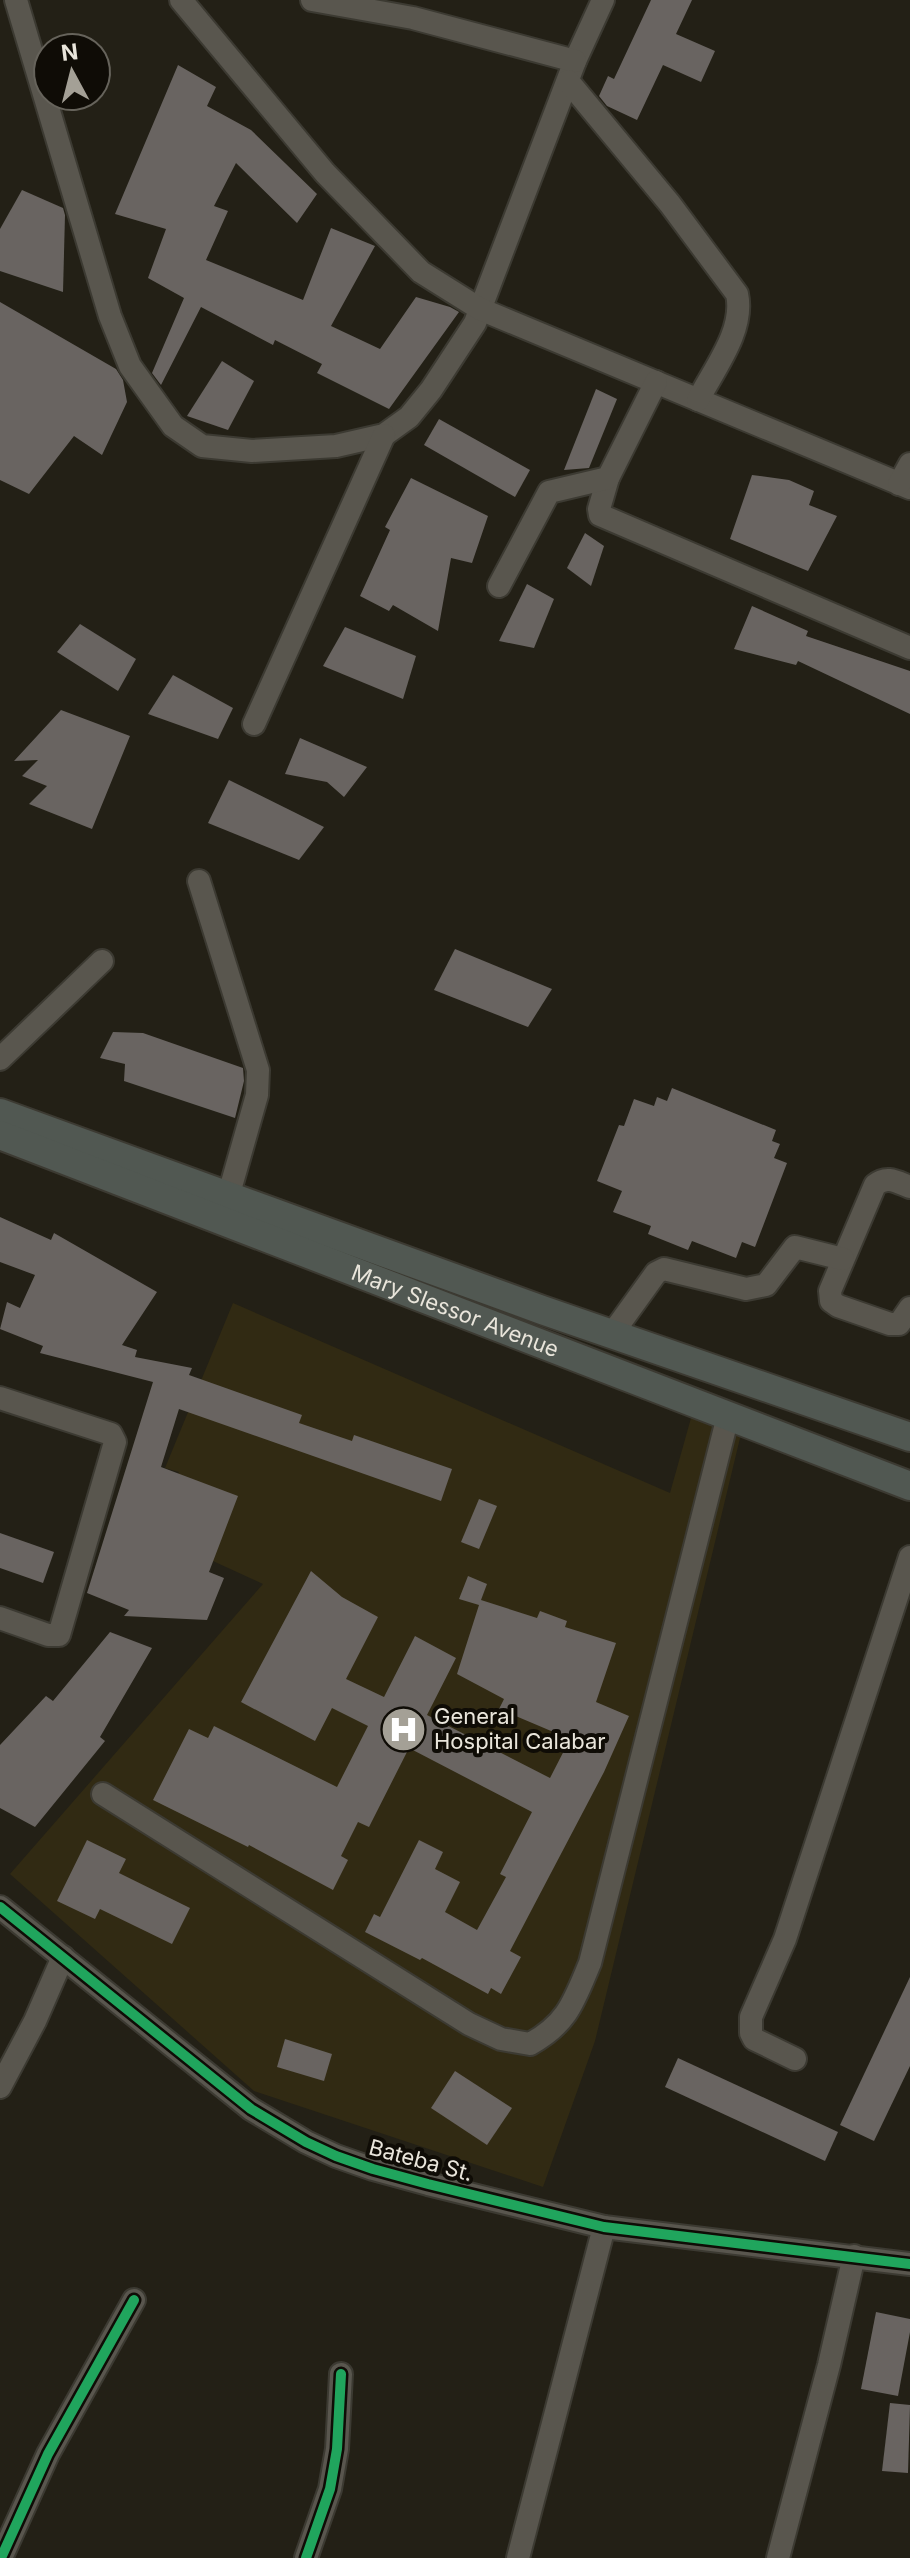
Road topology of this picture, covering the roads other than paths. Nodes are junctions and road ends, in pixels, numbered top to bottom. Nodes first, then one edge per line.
1 (16, 0) edge
2 (181, 0) edge
3 (312, 0) edge
4 (603, 0) edge
5 (572, 71) junction
6 (480, 309) junction
7 (656, 382) junction
8 (698, 400) junction
9 (384, 435) junction
10 (608, 478) junction
11 (906, 479) edge
12 (499, 586) dead end
13 (910, 648) edge
14 (254, 724) dead end
15 (199, 881) dead end
16 (102, 961) dead end
17 (0, 1059) edge
18 (0, 1113) edge
19 (0, 1135) edge
20 (910, 1187) edge
21 (228, 1197) junction
22 (843, 1259) junction
23 (910, 1308) edge
24 (612, 1334) junction
25 (0, 1398) edge
26 (728, 1416) junction
27 (910, 1437) edge
28 (910, 1486) edge
29 (910, 1557) edge
30 (0, 1618) edge
31 (103, 1794) dead end
32 (0, 1907) edge
33 (63, 1957) junction
34 (795, 2059) dead end
35 (0, 2087) edge
36 (604, 2227) junction
37 (854, 2256) junction
38 (910, 2264) edge
39 (134, 2300) dead end
40 (341, 2374) dead end
41 (1, 2558) edge
42 (306, 2558) edge
43 (518, 2558) edge
44 (778, 2558) edge

1 - 9 street
2 - 6 street
3 - 5 street
4 - 5 street
5 - 6 street
5 - 8 street
6 - 7 street
6 - 9 street
7 - 8 street
7 - 10 street
8 - 11 street
9 - 14 street
10 - 12 street
10 - 13 street
15 - 21 street
16 - 17 street
18 - 21 main road, Mary Slessor Avenue
19 - 26 main road, Mary Slessor Avenue
20 - 22 street
21 - 24 main road, Mary Slessor Avenue
22 - 23 street
22 - 24 street
24 - 27 main road, Mary Slessor Avenue
25 - 30 street
26 - 28 main road, Mary Slessor Avenue
26 - 31 street
29 - 34 street
32 - 33 street, Bateba St.
33 - 35 street
33 - 36 street, Bateba St.
36 - 37 street, Bateba St.
36 - 43 street
37 - 38 street, Bateba St.
37 - 44 street
39 - 41 street
40 - 42 street

